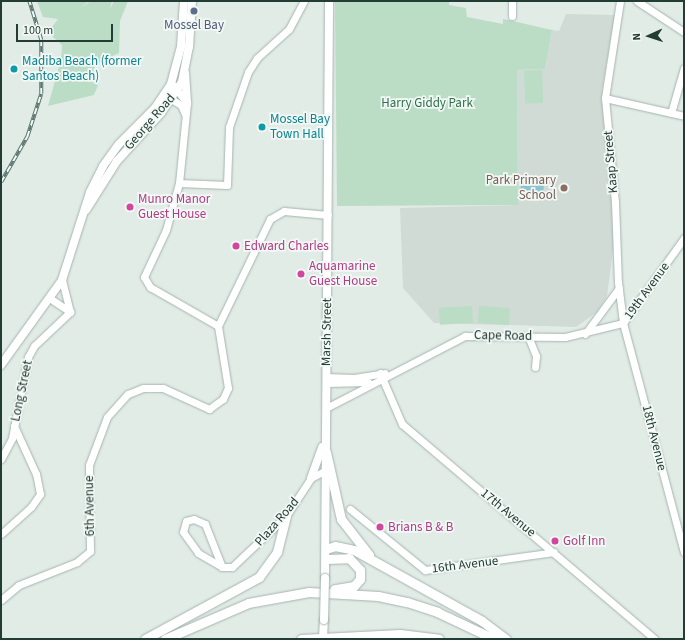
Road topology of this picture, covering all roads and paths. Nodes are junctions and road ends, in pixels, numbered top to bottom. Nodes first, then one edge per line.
1 (184, 1) edge
2 (192, 1) edge
3 (304, 1) edge
4 (329, 1) edge
5 (512, 1) edge
6 (620, 1) edge
7 (636, 1) edge
8 (512, 16) dead end
9 (684, 32) edge
10 (684, 68) edge
11 (185, 73) junction
12 (175, 86) junction
13 (168, 97) junction
14 (605, 98) junction
15 (187, 103) junction
16 (671, 113) junction
17 (186, 116) junction
18 (684, 116) edge
19 (179, 183) junction
20 (328, 215) junction
21 (684, 238) edge
22 (62, 280) junction
23 (618, 288) junction
24 (51, 300) junction
25 (70, 312) junction
26 (623, 323) junction
27 (218, 326) junction
28 (585, 334) junction
29 (528, 336) junction
30 (1, 365) edge
31 (535, 367) dead end
32 (381, 376) junction
33 (326, 380) junction
34 (372, 382) junction
35 (326, 408) junction
36 (326, 423) junction
37 (14, 425) junction
38 (326, 452) junction
39 (1, 459) edge
40 (326, 470) junction
41 (311, 478) junction
42 (350, 509) dead end
43 (286, 516) junction
44 (1, 534) edge
45 (326, 549) junction
46 (554, 552) junction
47 (684, 552) edge
48 (326, 559) junction
49 (378, 565) junction
50 (222, 567) junction
51 (309, 592) junction
52 (1, 600) edge
53 (323, 638) edge
54 (145, 639) edge
55 (166, 639) edge
56 (301, 639) edge
57 (439, 639) edge
58 (494, 639) edge
59 (506, 639) edge
60 (655, 639) edge

1 - 12 street, George Road
2 - 11 street, George Road
3 - 19 street
4 - 20 street, Marsh Street
5 - 8 street
6 - 14 street, Kaap Street
7 - 9 street
10 - 16 street
11 - 12 street, George Road
11 - 15 street
12 - 13 street, George Road
12 - 15 street
13 - 17 street
13 - 22 street, George Road
14 - 16 street
14 - 23 street, Kaap Street
15 - 17 street
16 - 18 street
17 - 19 street
19 - 27 street
20 - 27 street
20 - 33 street, Marsh Street
21 - 26 street, 19th Avenue
22 - 24 street, George Road
22 - 25 street
23 - 26 street, Kaap Street
23 - 28 street
24 - 25 street
24 - 30 street, George Road
25 - 37 street, Long Street
26 - 28 street, Cape Road
26 - 47 street, 18th Avenue
27 - 52 street, 6th Avenue
28 - 29 street, Cape Road
29 - 31 street
29 - 32 street, Cape Road
32 - 33 street, Cape Road
32 - 34 street, Cape Road
32 - 46 street, 17th Avenue
33 - 34 street, Cape Road
33 - 35 street, Marsh Street
34 - 35 street, Cape Road
35 - 36 street, Marsh Street
36 - 38 street, Marsh Street
36 - 41 street
37 - 39 street, Long Street
37 - 44 street
38 - 40 street, Marsh Street
38 - 49 main road
40 - 41 street, Plaza Road
40 - 45 street, Marsh Street
41 - 43 street, Plaza Road
42 - 46 street, 16th Avenue
43 - 50 street, Plaza Road
43 - 54 main road
45 - 48 street, Marsh Street
45 - 49 main road
46 - 60 street, 17th Avenue
48 - 51 main road
48 - 53 street, Marsh Street, bridge
49 - 59 main road
50 - 50 street
51 - 55 main road
51 - 58 main road
53 - 56 main road
53 - 57 main road

